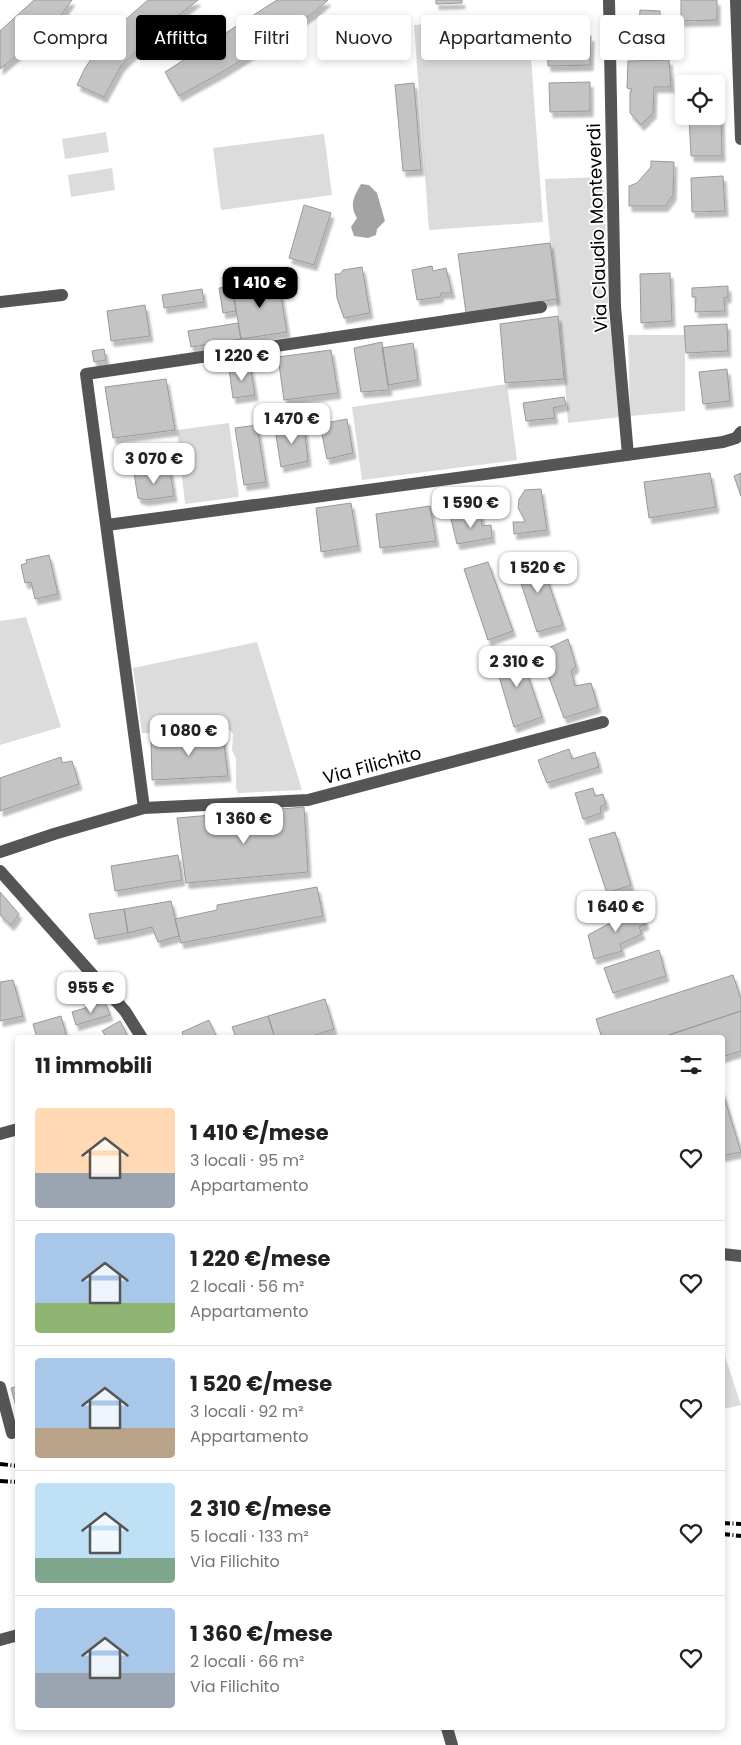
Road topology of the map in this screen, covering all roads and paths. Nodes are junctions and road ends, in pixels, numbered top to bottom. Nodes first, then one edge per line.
1 (609, 0) edge
2 (736, 0) edge
3 (741, 139) edge
4 (62, 295) dead end
5 (0, 302) edge
6 (541, 307) dead end
7 (741, 432) edge
8 (628, 455) junction
9 (107, 525) junction
10 (603, 722) dead end
11 (144, 808) junction
12 (0, 852) edge
13 (0, 871) edge
14 (140, 1035) edge
15 (15, 1130) edge
16 (0, 1134) edge
17 (725, 1254) edge
18 (741, 1256) edge
19 (0, 1387) edge
20 (12, 1433) dead end
21 (15, 1636) edge
22 (0, 1640) edge
23 (448, 1730) edge
24 (452, 1745) edge

1 - 8 street, Via Claudio Monteverdi
2 - 3 street
4 - 5 street
6 - 9 street
7 - 8 street
8 - 9 street
9 - 11 street
10 - 11 street, Via Filichito
11 - 12 street, Via Filichito
13 - 14 street
15 - 16 street
17 - 18 street
19 - 20 street
21 - 22 street
23 - 24 street

